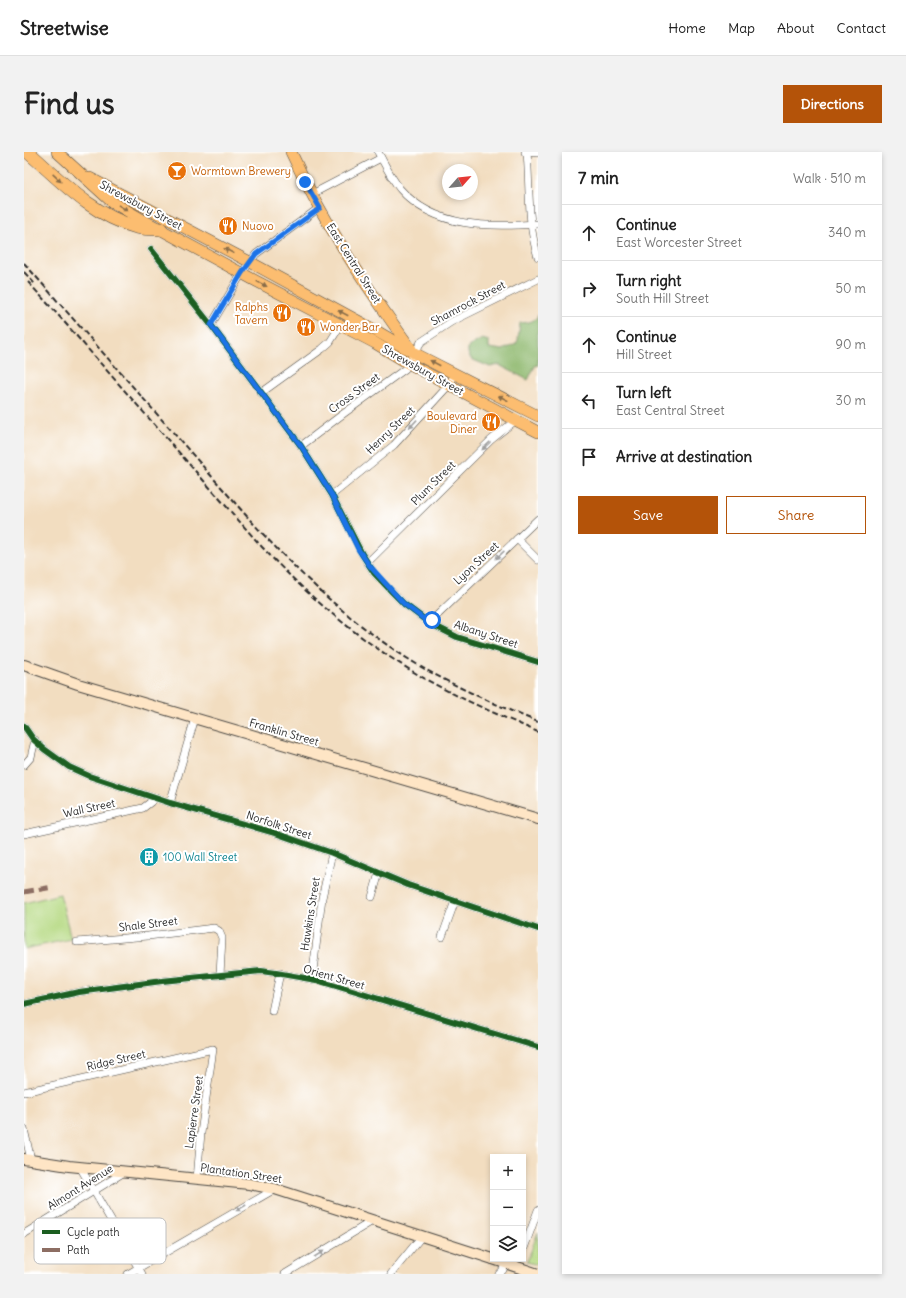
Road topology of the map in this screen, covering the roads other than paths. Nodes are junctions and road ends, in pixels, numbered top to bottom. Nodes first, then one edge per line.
1 (28, 152) edge
2 (57, 152) edge
3 (291, 152) edge
4 (526, 152) edge
5 (538, 153) edge
6 (380, 155) edge
7 (83, 174) junction
8 (312, 194) junction
9 (320, 208) junction
10 (534, 224) edge
11 (161, 229) junction
12 (151, 249) dead end
13 (538, 257) edge
14 (250, 262) junction
15 (242, 273) junction
16 (538, 279) edge
17 (388, 317) junction
18 (211, 325) junction
19 (340, 326) junction
20 (373, 329) junction
21 (411, 358) junction
22 (423, 371) joint
23 (455, 374) junction
24 (449, 384) junction
25 (261, 393) junction
26 (538, 416) edge
27 (516, 420) junction
28 (538, 432) edge
29 (301, 446) junction
30 (332, 495) junction
31 (538, 519) edge
32 (517, 539) junction
33 (538, 560) edge
34 (367, 563) junction
35 (429, 623) junction
36 (538, 662) edge
37 (24, 665) edge
38 (195, 718) junction
39 (24, 726) edge
40 (35, 740) junction
41 (24, 765) edge
42 (156, 798) junction
43 (170, 803) junction
44 (538, 819) edge
45 (24, 834) edge
46 (332, 853) junction
47 (379, 873) junction
48 (372, 898) dead end
49 (456, 901) junction
50 (538, 928) edge
51 (442, 937) dead end
52 (77, 942) dead end
53 (280, 973) junction
54 (220, 975) junction
55 (312, 979) junction
56 (24, 1004) edge
57 (272, 1011) dead end
58 (538, 1047) edge
59 (213, 1049) joint
60 (24, 1092) edge
61 (24, 1129) edge
62 (27, 1160) edge
63 (80, 1167) junction
64 (127, 1171) junction
65 (197, 1179) junction
66 (275, 1189) junction
67 (94, 1191) junction
68 (538, 1210) edge
69 (50, 1218) edge
70 (110, 1218) edge
71 (374, 1220) junction
72 (34, 1228) edge
73 (24, 1234) edge
74 (422, 1236) junction
75 (526, 1243) edge
76 (166, 1255) edge
77 (490, 1258) edge
78 (513, 1262) edge
79 (152, 1264) edge
80 (140, 1271) edge
81 (128, 1274) edge
82 (285, 1274) edge
83 (391, 1274) edge
84 (499, 1274) edge
85 (538, 1274) edge

1 -> 11 highway
2 - 7 main road, Shrewsbury Street
3 - 8 main road, East Central Street
4 - 5 street
4 - 10 street
6 - 8 street
6 - 10 street
7 -> 11 main road, Shrewsbury Street
14 -> 7 main road, Shrewsbury Street
8 - 9 main road, East Central Street
9 - 14 street
9 - 17 main road, East Central Street
10 - 13 street
11 - 15 main road, Shrewsbury Street
12 - 18 street, Albany Street
14 - 15 street
20 -> 14 main road, Shrewsbury Street
15 - 18 street
15 -> 19 main road, Shrewsbury Street
16 - 21 street, Shamrock Street
17 - 20 main road
17 - 21 main road, East Central Street
18 - 25 street, Albany Street
19 - 21 main road, Shrewsbury Street
19 - 25 street
20 - 21 main road, Shrewsbury Street
21 - 22 main road, East Central Street
23 -> 21 main road, Shrewsbury Street
21 - 29 street, Cross Street
22 - 24 main road, Shrewsbury Street
23 - 24 street, Henry Street
26 -> 23 main road, Shrewsbury Street
24 - 27 main road, Shrewsbury Street
24 -> 30 street, Henry Street
25 - 29 street, Albany Street
27 - 28 main road, Shrewsbury Street
27 -> 34 street, Plum Street
29 - 30 street, Albany Street
30 - 34 street, Albany Street
31 - 32 street, Lyon Street
32 - 33 street
32 -> 35 street, Lyon Street
34 - 35 street, Albany Street
35 - 36 street, Albany Street
37 - 38 main road, Franklin Street
38 - 43 street
38 - 44 main road, Franklin Street
39 - 40 street, Norfolk Street
40 - 41 street
40 - 42 street, Norfolk Street
42 - 43 street, Norfolk Street
42 - 45 street, Wall Street
43 - 46 street, Norfolk Street
46 - 47 street, Norfolk Street
46 - 55 street, Hawkins Street
47 - 48 street
47 - 49 street, Norfolk Street
49 - 50 street, Norfolk Street
49 - 51 street
52 - 54 street, Shale Street
53 - 54 street, Orient Street
53 - 55 street, Orient Street
53 - 57 street
54 - 56 street, Orient Street
55 - 58 street, Orient Street
59 - 60 street, Ridge Street
59 - 65 street, Lapierre Street
61 - 62 street
62 - 63 main road, Plantation Street
63 - 64 main road, Plantation Street
63 - 67 street
64 - 65 main road, Plantation Street
64 - 67 street, Almont Avenue
65 - 66 main road, Plantation Street
66 - 71 main road, Plantation Street
66 -> 76 street
67 - 69 street, Almont Avenue
67 - 70 street
68 - 75 street
71 - 74 main road, Plantation Street
82 -> 71 street
72 - 73 street, Almont Avenue
74 - 77 main road, Plantation Street
74 - 83 street
78 - 84 street
78 - 85 main road, Plantation Street
79 -> 80 street
80 - 81 street

